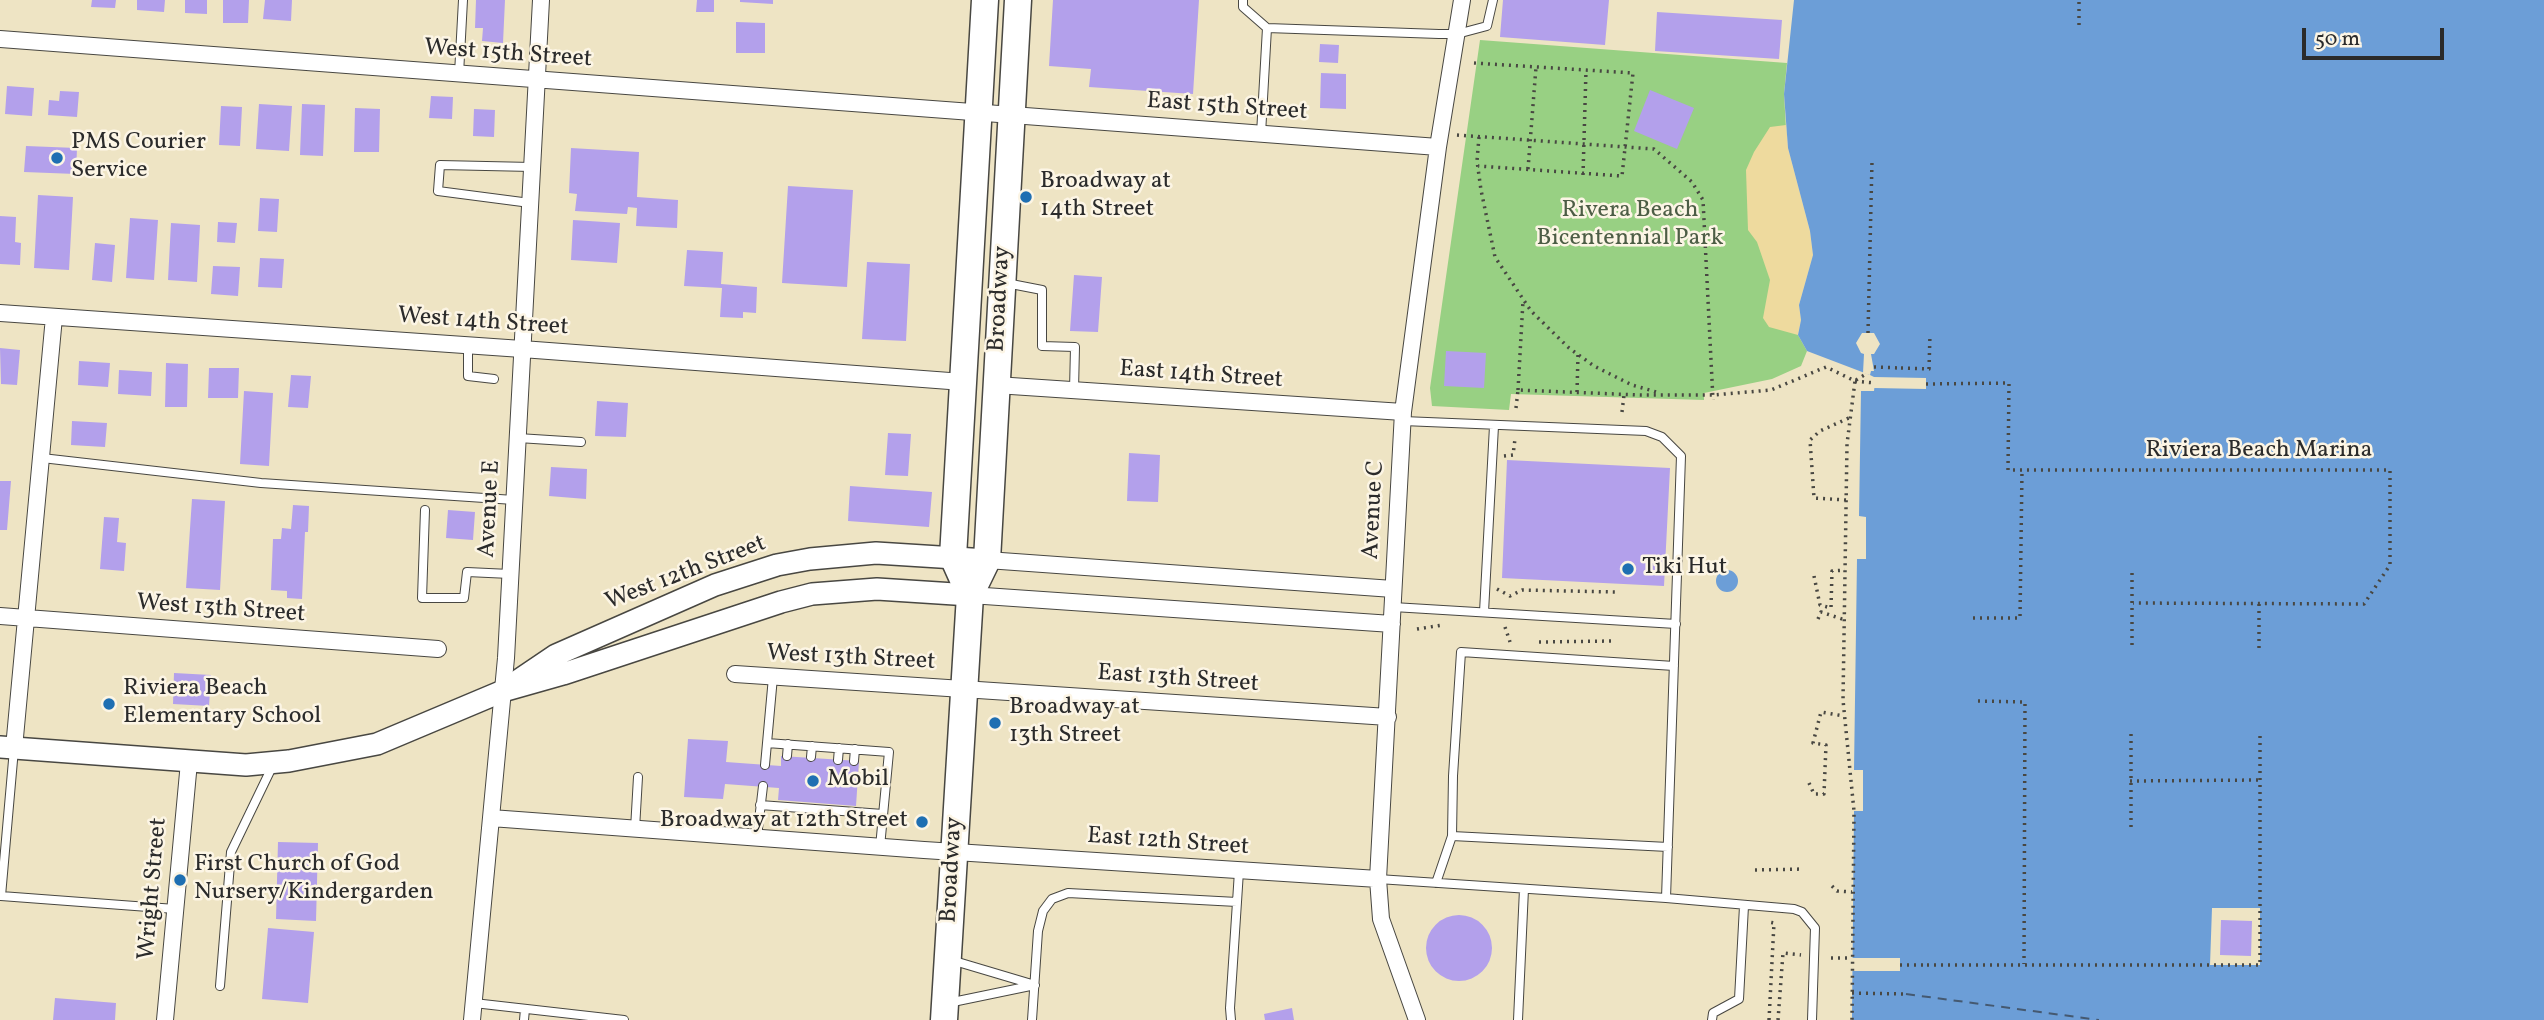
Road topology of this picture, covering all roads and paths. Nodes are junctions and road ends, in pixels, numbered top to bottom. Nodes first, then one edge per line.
1 (464, 0) edge
2 (541, 0) edge
3 (985, 0) edge
4 (1018, 0) edge
5 (1243, 0) edge
6 (1462, 0) edge
7 (1493, 0) edge
8 (2080, 0) edge
9 (2079, 25) dead end
10 (1267, 28) junction
11 (1457, 34) junction
12 (0, 39) edge
13 (1474, 63) dead end
14 (1536, 67) junction
15 (1586, 70) junction
16 (459, 74) junction
17 (537, 80) junction
18 (979, 113) junction
19 (1012, 116) junction
20 (1261, 134) junction
21 (1457, 135) dead end
22 (1479, 137) junction
23 (1530, 140) junction
24 (1585, 143) junction
25 (1627, 146) junction
26 (1438, 147) junction
27 (1872, 161) dead end
28 (1478, 166) junction
29 (532, 167) junction
30 (1528, 169) junction
31 (1583, 175) junction
32 (530, 203) junction
33 (1002, 283) junction
34 (1523, 299) junction
35 (0, 313) edge
36 (54, 317) junction
37 (1868, 333) dead end
38 (1930, 334) dead end
39 (468, 345) junction
40 (522, 349) junction
41 (1578, 355) junction
42 (1874, 367) dead end
43 (1900, 368) dead end
44 (1922, 368) junction
45 (1866, 374) dead end
46 (494, 379) dead end
47 (1855, 381) junction
48 (963, 382) junction
49 (1875, 383) dead end
50 (1926, 384) dead end
51 (996, 385) junction
52 (1074, 390) junction
53 (1518, 390) junction
54 (1577, 392) junction
55 (1624, 395) junction
56 (1665, 395) junction
57 (1713, 398) junction
58 (1516, 408) dead end
59 (1622, 412) dead end
60 (1851, 416) junction
61 (1403, 417) junction
62 (1494, 426) junction
63 (1522, 437) dead end
64 (518, 438) junction
65 (581, 442) dead end
66 (1503, 457) dead end
67 (42, 458) junction
68 (2022, 470) junction
69 (514, 500) junction
70 (1846, 500) junction
71 (425, 510) dead end
72 (953, 557) junction
73 (987, 559) junction
74 (2132, 568) dead end
75 (1846, 570) junction
76 (510, 574) junction
77 (1814, 576) dead end
78 (1493, 587) dead end
79 (1394, 589) junction
80 (1615, 592) dead end
81 (970, 595) junction
82 (2133, 603) junction
83 (2259, 604) junction
84 (1393, 607) junction
85 (1484, 612) junction
86 (0, 616) edge
87 (27, 618) junction
88 (1973, 618) dead end
89 (1818, 619) dead end
90 (1845, 620) junction
91 (1392, 624) junction
92 (1504, 624) dead end
93 (1676, 624) junction
94 (1612, 641) dead end
95 (1536, 642) dead end
96 (1511, 643) dead end
97 (2132, 645) dead end
98 (438, 649) dead end
99 (2259, 652) dead end
100 (1674, 666) junction
101 (735, 674) dead end
102 (773, 677) junction
103 (964, 688) junction
104 (503, 691) junction
105 (1978, 701) dead end
106 (1844, 716) junction
107 (1388, 717) junction
108 (2260, 733) dead end
109 (2131, 734) dead end
110 (767, 743) junction
111 (788, 744) junction
112 (812, 746) junction
113 (7, 748) edge
114 (839, 748) junction
115 (855, 749) junction
116 (787, 756) dead end
117 (811, 758) dead end
118 (838, 760) dead end
119 (854, 761) dead end
120 (189, 762) junction
121 (274, 762) junction
122 (765, 765) dead end
123 (638, 777) dead end
124 (2260, 780) junction
125 (2130, 781) junction
126 (1809, 783) dead end
127 (763, 786) dead end
128 (760, 805) junction
129 (883, 814) junction
130 (491, 818) junction
131 (2130, 827) dead end
132 (635, 829) junction
133 (1452, 835) junction
134 (757, 838) junction
135 (880, 847) junction
136 (1668, 847) junction
137 (954, 852) junction
138 (1804, 869) dead end
139 (1755, 870) dead end
140 (1239, 871) junction
141 (1378, 880) junction
142 (1436, 883) junction
143 (1832, 886) dead end
144 (1524, 889) junction
145 (1852, 892) junction
146 (1666, 898) junction
147 (1237, 902) junction
148 (1744, 906) junction
149 (176, 909) junction
150 (1765, 922) dead end
151 (1801, 955) dead end
152 (1830, 957) dead end
153 (1851, 958) junction
154 (948, 959) junction
155 (1900, 965) dead end
156 (1927, 965) dead end
157 (1960, 965) junction
158 (2024, 965) junction
159 (1035, 985) junction
160 (220, 986) dead end
161 (1851, 993) junction
162 (1906, 994) dead end
163 (474, 1003) junction
164 (525, 1009) junction
165 (945, 1012) edge
166 (165, 1020) edge
167 (472, 1020) edge
168 (524, 1020) edge
169 (624, 1020) edge
170 (1032, 1020) edge
171 (1231, 1020) edge
172 (1417, 1020) edge
173 (1518, 1020) edge
174 (1712, 1020) edge
175 (1769, 1020) edge
176 (1778, 1020) edge
177 (1812, 1020) edge
178 (1852, 1020) edge

1 - 16 lane
2 - 17 street, Avenue E
3 - 18 main road, Broadway
4 - 19 main road, Broadway
5 - 10 lane
6 - 11 street, Avenue C
7 - 11 lane
8 - 9 path
10 - 11 lane
10 - 20 lane
11 - 26 street, Avenue C
12 - 16 street, West 15th Street
13 - 14 path
14 - 15 path
14 - 23 path
15 - 24 path
15 - 25 path
16 - 17 street, West 15th Street
17 - 18 street, West 15th Street
17 - 29 street, Avenue E
18 - 19 street, West 15th Street
18 - 48 main road, Broadway
19 - 20 street, East 15th Street
19 - 33 main road, Broadway
20 - 26 street, East 15th Street
21 - 22 path
22 - 23 path
22 - 28 path
23 - 24 path
23 - 30 path
24 - 25 path
24 - 31 path
25 - 31 path
25 - 57 path
26 - 61 street, Avenue C
27 - 37 path
28 - 30 path
28 - 34 path
29 - 32 street, Avenue E
29 - 32 lane
30 - 31 path
32 - 40 street, Avenue E
33 - 51 main road, Broadway
33 - 52 lane
34 - 41 path
34 - 53 path
35 - 36 street, West 14th Street
36 - 39 street, West 14th Street
36 - 67 street
38 - 44 path
39 - 40 street, West 14th Street
39 - 46 lane
40 - 48 street, West 14th Street
40 - 64 street, Avenue E
41 - 54 path
41 - 56 path
42 - 44 path
43 - 44 path
45 - 47 path
47 - 49 path
47 - 57 path
47 - 60 path
48 - 72 main road, Broadway
50 - 68 path
51 - 52 street, East 14th Street
51 - 73 main road, Broadway
52 - 61 street, East 14th Street
53 - 54 path
53 - 58 path
54 - 55 path
55 - 56 path
55 - 59 path
56 - 57 path
60 - 70 path
60 - 70 path
61 - 62 lane
61 - 79 street, Avenue C
62 - 85 lane
62 - 93 lane
63 - 66 path
64 - 65 lane
64 - 69 street, Avenue E
67 - 69 lane
67 - 87 street
68 - 83 path, Riviera Beach Marina
68 - 88 path
69 - 76 street, Avenue E
70 - 75 path
71 - 76 lane
72 - 73 street, West 12th Street
72 - 81 main road, Broadway
72 - 104 street, West 12th Street
73 - 79 street
73 - 81 main road, Broadway
74 - 82 path
75 - 77 path
75 - 90 path
76 - 104 street, Avenue E
78 - 80 path
79 - 84 street, Avenue C
81 - 91 street
81 - 103 main road, Broadway
81 - 104 street, West 12th Street
82 - 83 path, Riviera Beach Marina
82 - 97 path
83 - 99 path
84 - 85 lane
84 - 91 street, Avenue C
85 - 93 lane
86 - 87 street, West 13th Street
87 - 98 street, West 13th Street
87 - 113 street
89 - 90 path
90 - 106 path
91 - 107 street, Avenue C
92 - 96 path
93 - 100 lane
94 - 95 path
100 - 133 lane
100 - 136 lane
101 - 102 street, West 13th Street
102 - 103 street, West 13th Street
102 - 110 lane
103 - 107 street, East 13th Street
103 - 137 main road, Broadway
104 - 121 street, West 12th Street
104 - 130 street, Avenue E
105 - 158 path
106 - 126 path
106 - 145 path
107 - 141 street, Avenue C
108 - 124 path
109 - 125 path
110 - 111 lane
110 - 122 lane
111 - 112 lane
111 - 116 lane
112 - 114 lane
112 - 117 lane
113 - 120 street, West 12th Street
113 - 149 lane
114 - 115 lane
114 - 118 lane
115 - 119 lane
115 - 129 lane
120 - 121 street, West 12th Street
120 - 149 street, Wright Street
121 - 160 lane
123 - 132 lane
124 - 125 path
124 - 158 path
125 - 131 path
127 - 128 lane
128 - 129 lane
128 - 134 lane
129 - 135 lane
130 - 132 street
130 - 163 street, Avenue E
132 - 134 street
133 - 136 lane
133 - 142 lane
134 - 135 street
135 - 137 street
136 - 146 lane
137 - 140 street, East 12th Street
137 - 154 main road, Broadway
138 - 139 path
140 - 141 street, East 12th Street
140 - 147 lane
141 - 142 lane
141 - 172 street, Avenue C
142 - 144 lane
143 - 145 path
144 - 146 lane
144 - 173 lane
145 - 153 path
146 - 148 lane
147 - 159 lane
147 - 171 lane
148 - 174 lane
148 - 177 lane
149 - 166 street, Wright Street
150 - 175 path
151 - 176 path
152 - 153 path
153 - 161 path
154 - 159 lane
154 - 165 main road, Broadway
155 - 157 path
156 - 157 path
157 - 158 path
159 - 165 lane
159 - 170 lane
161 - 162 path
161 - 178 path
163 - 164 lane
163 - 167 street, Avenue E
164 - 168 lane
164 - 169 lane

